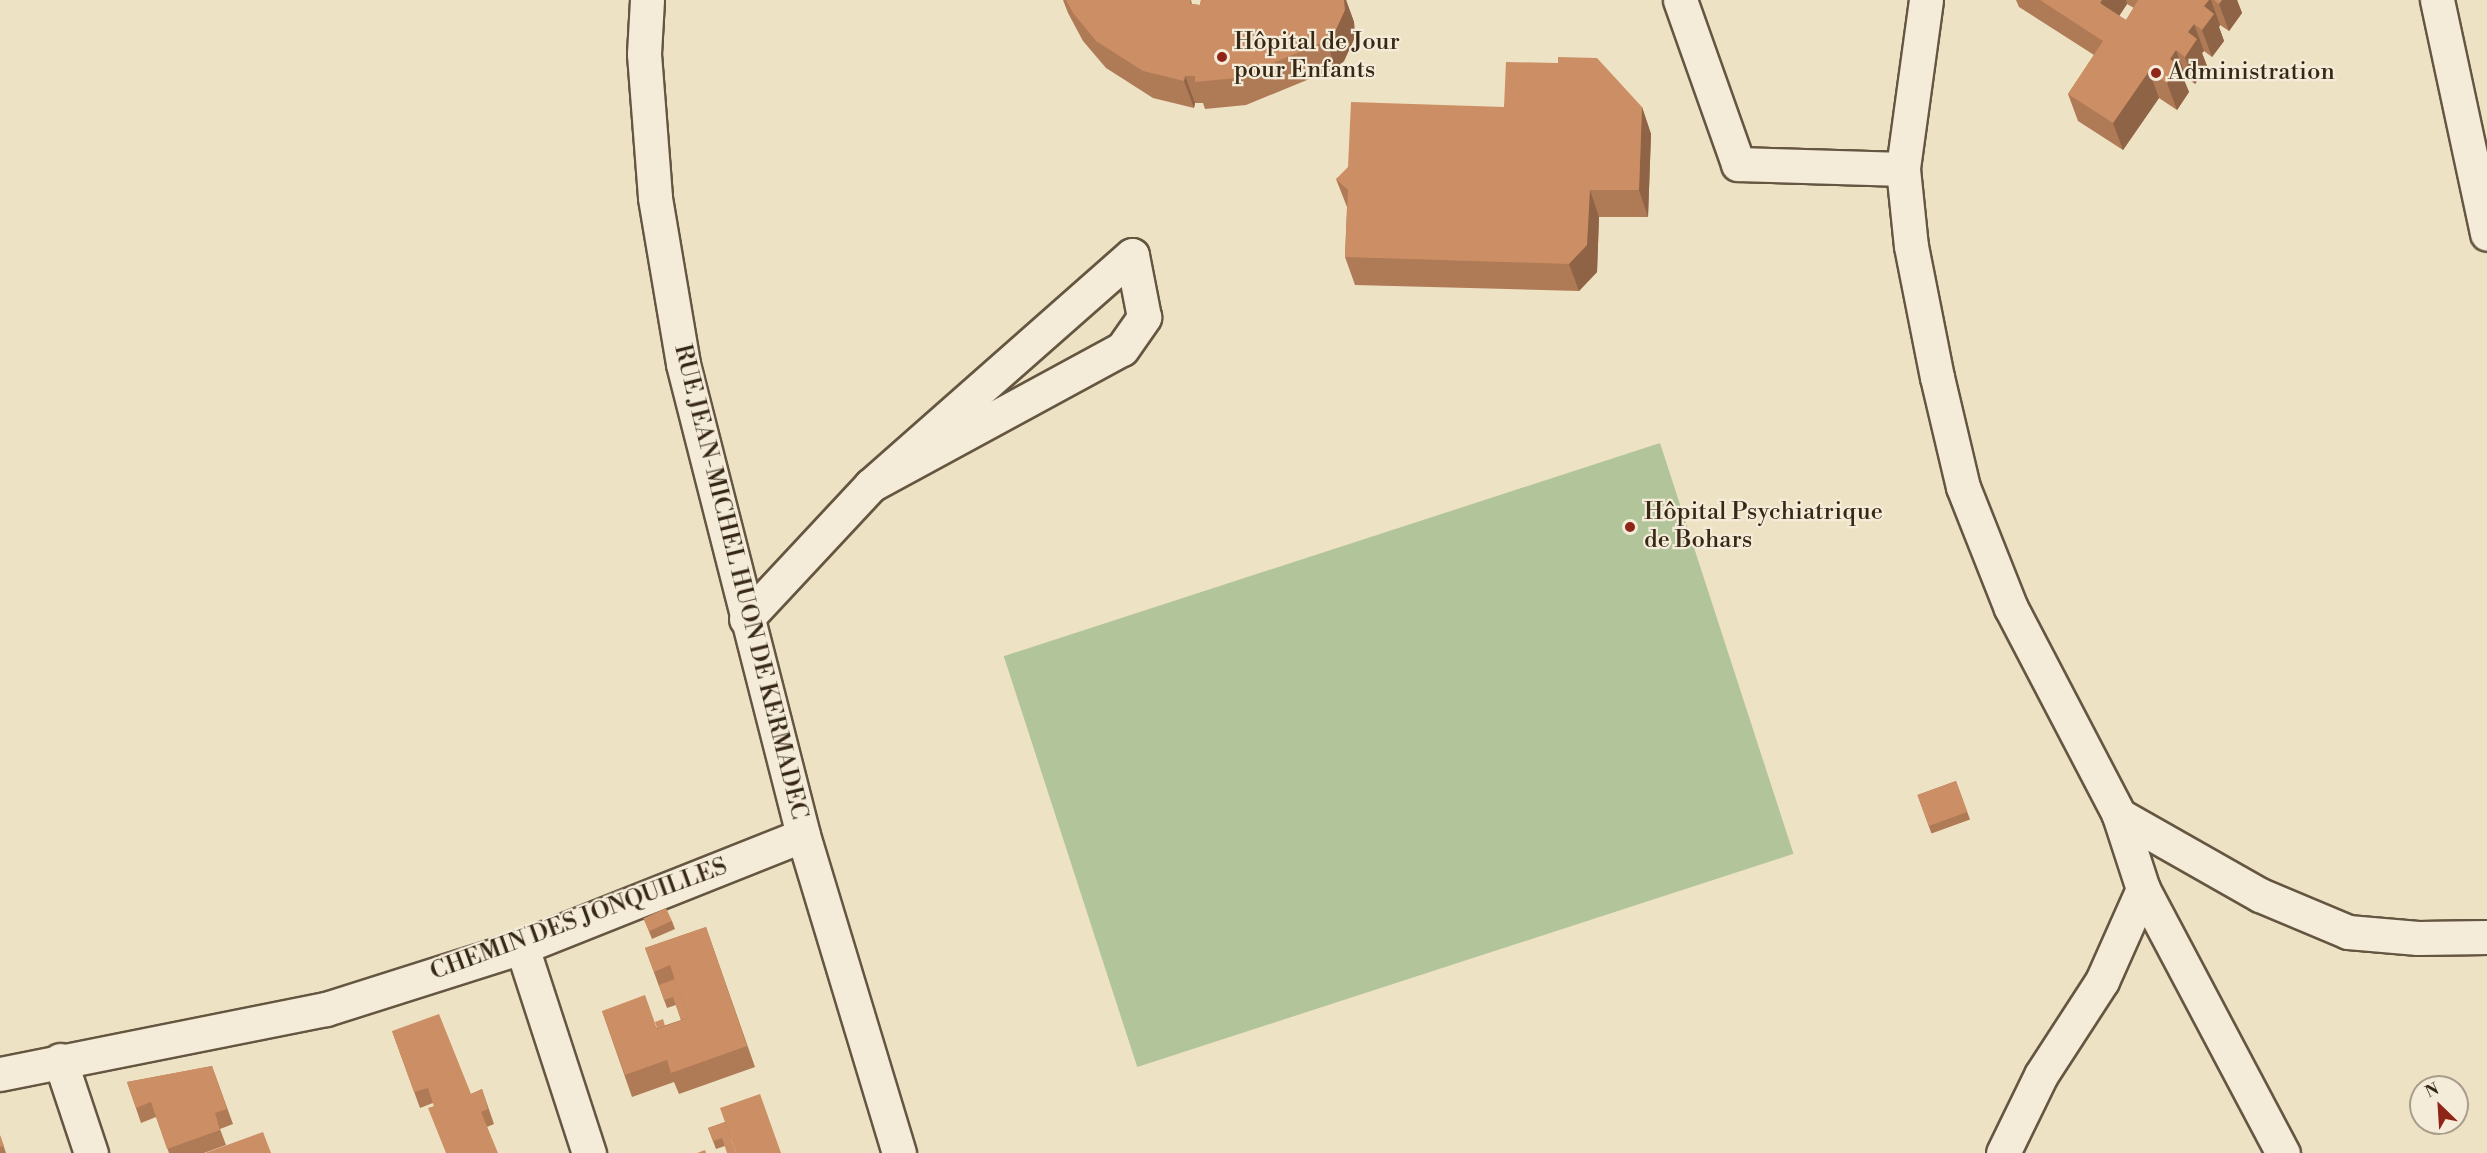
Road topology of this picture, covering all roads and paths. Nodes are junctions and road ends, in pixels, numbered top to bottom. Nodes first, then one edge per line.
1 (647, 0) edge
2 (1680, 0) edge
3 (1926, 0) edge
4 (2437, 0) edge
5 (1903, 169) junction
6 (2487, 234) edge
7 (871, 485) junction
8 (746, 618) junction
9 (2119, 815) junction
10 (803, 834) junction
11 (2143, 889) junction
12 (2487, 937) edge
13 (522, 947) junction
14 (60, 1060) junction
15 (0, 1074) edge
16 (91, 1153) edge
17 (589, 1153) edge
18 (899, 1153) edge
19 (2003, 1153) edge
20 (2283, 1153) edge

1 - 8 street, RUE JEAN-MICHEL HUON DE KERMADEC
2 - 5 street
3 - 5 street
4 - 6 street
5 - 9 street
7 - 7 street
7 - 8 street
8 - 10 street, RUE JEAN-MICHEL HUON DE KERMADEC
9 - 11 street
9 - 12 street
10 - 13 street, CHEMIN DES JONQUILLES
10 - 18 street, RUE JEAN-MICHEL HUON DE KERMADEC
11 - 19 street
11 - 20 street
13 - 14 street, CHEMIN DES JONQUILLES
13 - 17 street
14 - 15 street, CHEMIN DES JONQUILLES
14 - 16 street

